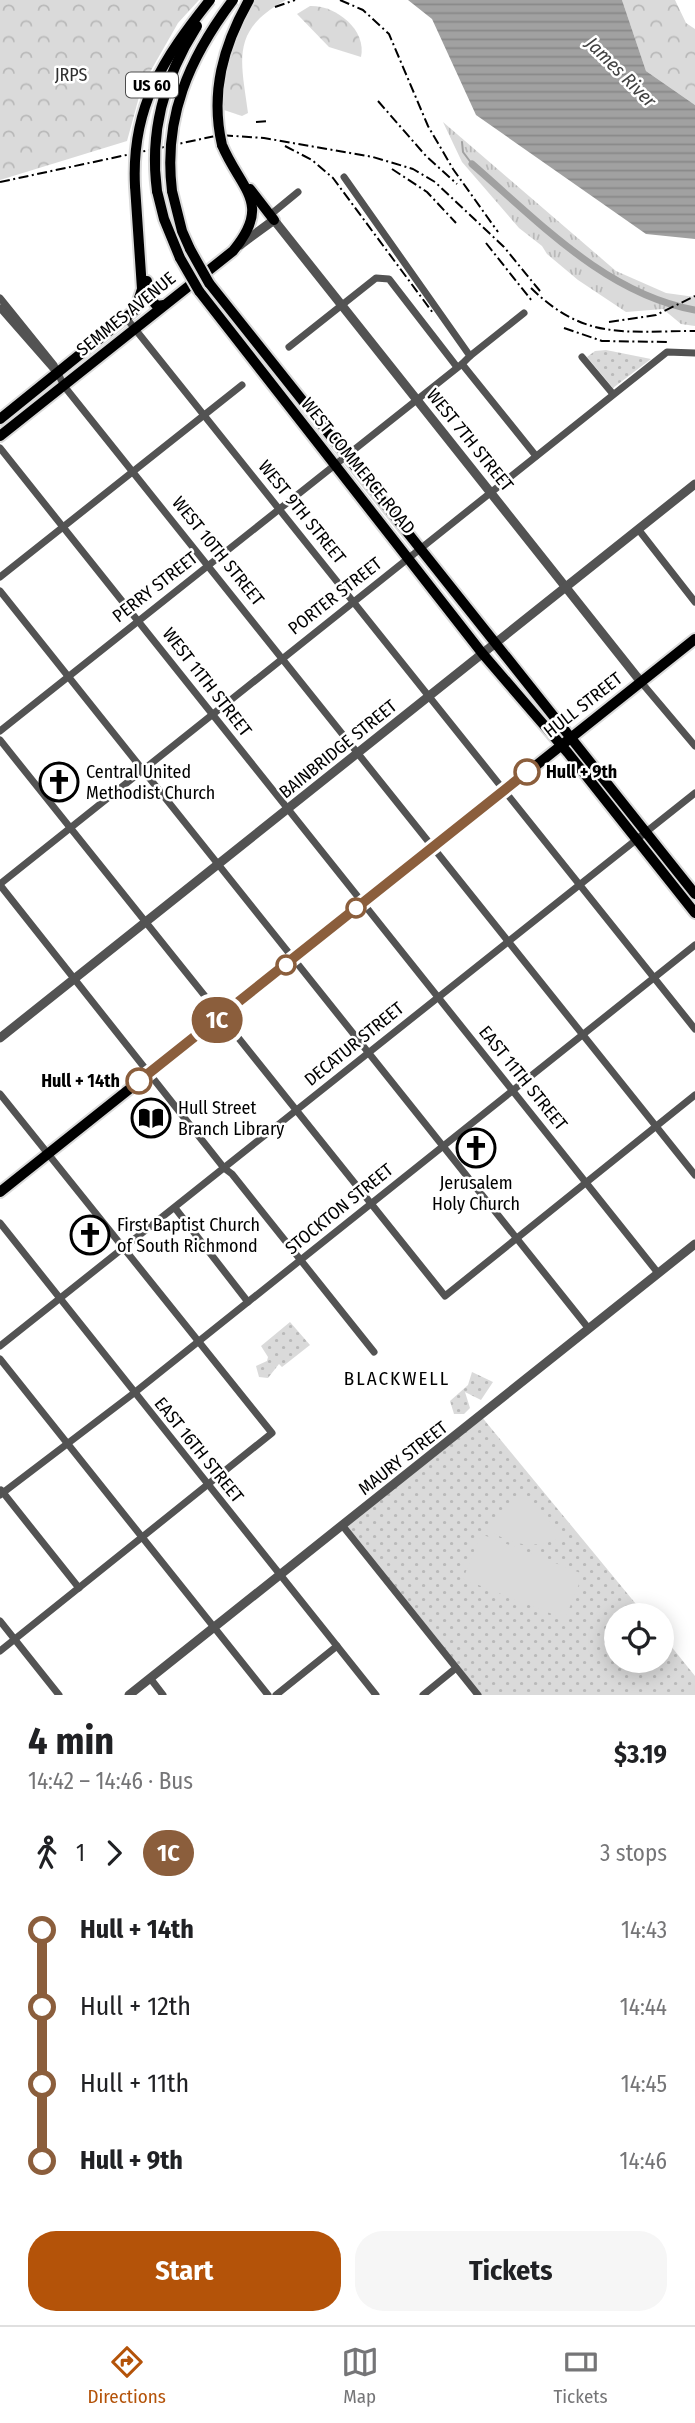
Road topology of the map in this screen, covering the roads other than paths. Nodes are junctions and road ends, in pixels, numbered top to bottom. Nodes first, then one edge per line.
1 (212, 0) edge
2 (233, 0) edge
3 (249, 0) edge
4 (240, 176) junction
5 (344, 177) dead end
6 (298, 192) dead end
7 (272, 217) junction
8 (140, 251) junction
9 (233, 251) junction
10 (0, 298) edge
11 (164, 305) junction
12 (340, 307) junction
13 (0, 309) edge
14 (524, 313) dead end
15 (127, 318) junction
16 (135, 328) junction
17 (289, 346) dead end
18 (695, 353) edge
19 (470, 356) junction
20 (582, 357) dead end
21 (459, 365) junction
22 (57, 374) junction
23 (242, 385) dead end
24 (64, 386) junction
25 (613, 394) junction
26 (416, 398) junction
27 (204, 415) junction
28 (0, 419) edge
29 (0, 436) edge
30 (0, 448) edge
31 (344, 456) junction
32 (536, 456) junction
33 (334, 464) junction
34 (132, 470) junction
35 (695, 484) edge
36 (492, 493) junction
37 (279, 510) junction
38 (63, 526) junction
39 (638, 529) junction
40 (419, 551) junction
41 (410, 559) junction
42 (210, 565) junction
43 (0, 577) edge
44 (567, 587) junction
45 (0, 592) edge
46 (352, 601) junction
47 (695, 602) edge
48 (139, 620) junction
49 (695, 639) edge
50 (494, 645) junction
51 (482, 653) junction
52 (283, 656) junction
53 (68, 677) junction
54 (641, 682) junction
55 (428, 696) junction
56 (212, 713) junction
57 (0, 731) edge
58 (570, 737) junction
59 (0, 740) edge
60 (561, 745) junction
61 (695, 746) edge
62 (358, 752) junction
63 (141, 769) junction
64 (504, 790) junction
65 (695, 793) edge
66 (288, 809) junction
67 (70, 828) junction
68 (646, 832) junction
69 (636, 839) junction
70 (434, 846) junction
71 (218, 864) junction
72 (0, 884) edge
73 (580, 884) junction
74 (695, 894) edge
75 (362, 903) junction
76 (695, 912) edge
77 (145, 922) junction
78 (508, 941) junction
79 (695, 945) edge
80 (293, 959) junction
81 (654, 978) junction
82 (75, 979) junction
83 (437, 999) junction
84 (220, 1017) junction
85 (695, 1029) edge
86 (584, 1035) junction
87 (0, 1038) edge
88 (368, 1053) junction
89 (150, 1073) junction
90 (513, 1090) junction
91 (0, 1094) edge
92 (695, 1095) edge
93 (296, 1111) junction
94 (656, 1127) junction
95 (442, 1146) junction
96 (47, 1154) junction
97 (223, 1168) junction
98 (695, 1175) edge
99 (587, 1184) junction
100 (0, 1192) edge
101 (370, 1205) junction
102 (175, 1208) junction
103 (0, 1223) edge
104 (516, 1239) junction
105 (695, 1244) edge
106 (122, 1249) junction
107 (301, 1260) junction
108 (658, 1273) junction
109 (60, 1298) junction
110 (248, 1302) junction
111 (589, 1329) junction
112 (198, 1342) junction
113 (0, 1346) edge
114 (374, 1352) dead end
115 (0, 1359) edge
116 (134, 1393) junction
117 (68, 1443) junction
118 (207, 1485) junction
119 (1, 1492) edge
120 (342, 1525) junction
121 (142, 1537) junction
122 (280, 1575) junction
123 (79, 1588) junction
124 (0, 1621) edge
125 (214, 1627) junction
126 (15, 1640) junction
127 (337, 1646) junction
128 (0, 1651) edge
129 (456, 1668) junction
130 (150, 1678) junction
131 (59, 1695) edge
132 (129, 1695) edge
133 (163, 1695) edge
134 (268, 1695) edge
135 (276, 1695) edge
136 (376, 1695) edge
137 (422, 1695) edge
138 (478, 1695) edge

1 - 8 main road, US 60, bridge
1 - 33 main road, WEST COMMERCE ROAD, bridge
2 - 31 main road, WEST COMMERCE ROAD, bridge
3 - 4 main road, bridge
4 - 7 main road
4 - 9 main road
5 - 19 street
6 - 7 street
7 - 9 street, SEMMES AVENUE
7 - 12 street, WEST 7TH STREET
8 - 11 main road
8 - 15 main road, US 60
9 - 11 main road, SEMMES AVENUE
10 - 22 street, WEST 10TH STREET
11 - 16 main road, SEMMES AVENUE
12 - 17 street
12 - 21 street
12 - 26 street, WEST 7TH STREET
13 - 22 street, WEST 10TH STREET
14 - 19 street, PERRY STREET
15 - 16 street, WEST 9TH STREET
15 - 22 main road, SEMMES AVENUE / US 60
16 - 24 main road, SEMMES AVENUE
16 - 27 street, WEST 9TH STREET
18 - 25 street, PORTER STREET
19 - 21 street, PERRY STREET
20 - 25 street
21 - 26 street, PERRY STREET
21 - 32 street
22 - 24 street, WEST 10TH STREET
22 - 28 main road, SEMMES AVENUE / US 60
23 - 27 street
24 - 29 main road, SEMMES AVENUE
24 - 34 street, WEST 10TH STREET
25 - 32 street, PORTER STREET
26 - 31 street, PERRY STREET
26 - 36 street, WEST 7TH STREET
27 - 34 street
27 - 37 street, WEST 9TH STREET
30 - 38 street, WEST 11TH STREET
31 - 33 street, PERRY STREET
31 - 40 main road, WEST COMMERCE ROAD
32 - 36 street, PORTER STREET
33 - 37 street, PERRY STREET
33 - 41 main road, WEST COMMERCE ROAD
34 - 38 street
34 - 42 street, WEST 10TH STREET
35 - 39 street, BAINBRIDGE STREET
36 - 40 street, PORTER STREET
36 - 44 street, WEST 7TH STREET
37 - 42 street, PERRY STREET
37 - 46 street, WEST 9TH STREET
38 - 43 street
38 - 48 street, WEST 11TH STREET
39 - 44 street, BAINBRIDGE STREET
39 - 47 street
40 - 41 street, PORTER STREET
40 - 50 main road, WEST COMMERCE ROAD
41 - 46 street, PORTER STREET
41 - 51 main road, WEST COMMERCE ROAD
42 - 48 street, PERRY STREET
42 - 52 street, WEST 10TH STREET
44 - 50 street, BAINBRIDGE STREET
44 - 54 street, WEST 7TH STREET
45 - 53 street
46 - 52 street, PORTER STREET
46 - 55 street, WEST 9TH STREET
48 - 53 street, PERRY STREET
48 - 56 street, WEST 11TH STREET
49 - 54 main road, HULL STREET
50 - 51 street, BAINBRIDGE STREET
50 - 58 main road, WEST COMMERCE ROAD
51 - 55 street, BAINBRIDGE STREET
51 - 60 main road, WEST COMMERCE ROAD
52 - 56 street, PORTER STREET
52 - 62 street, WEST 10TH STREET
53 - 57 street, PERRY STREET
53 - 63 street
54 - 58 main road, HULL STREET
54 - 61 street
55 - 62 street, BAINBRIDGE STREET
55 - 64 street, WEST 9TH STREET
56 - 63 street, PORTER STREET
56 - 66 street, WEST 11TH STREET
58 - 60 main road, HULL STREET
58 - 68 main road, WEST COMMERCE ROAD
59 - 67 street
60 - 64 main road, HULL STREET
60 - 69 main road, WEST COMMERCE ROAD
62 - 66 street, BAINBRIDGE STREET
62 - 70 street, WEST 10TH STREET
63 - 67 street, PORTER STREET
63 - 71 street
64 - 70 main road, HULL STREET
64 - 73 street, WEST 9TH STREET
65 - 68 street, DECATUR STREET
66 - 71 street, BAINBRIDGE STREET
66 - 75 street, WEST 11TH STREET
67 - 72 street, PORTER STREET
67 - 77 street
68 - 69 street, DECATUR STREET
68 - 74 main road, WEST COMMERCE ROAD
69 - 73 street, DECATUR STREET
69 - 76 main road, WEST COMMERCE ROAD
70 - 75 main road, HULL STREET
70 - 78 street, WEST 10TH STREET
71 - 77 street, BAINBRIDGE STREET
71 - 80 street
72 - 82 street
73 - 78 street, DECATUR STREET
73 - 81 street, WEST 9TH STREET
75 - 80 main road, HULL STREET
75 - 83 street, EAST 11TH STREET
77 - 82 street, BAINBRIDGE STREET
77 - 84 street
78 - 83 street, DECATUR STREET
78 - 86 street, WEST 10TH STREET
79 - 81 street, STOCKTON STREET
80 - 84 main road, HULL STREET
80 - 88 street
81 - 85 street, WEST 9TH STREET
81 - 86 street, STOCKTON STREET
82 - 87 street, BAINBRIDGE STREET
82 - 89 street
83 - 88 street, DECATUR STREET
83 - 90 street, EAST 11TH STREET
84 - 89 main road, HULL STREET
84 - 93 street
86 - 90 street, STOCKTON STREET
86 - 94 street, WEST 10TH STREET
88 - 93 street, DECATUR STREET
88 - 95 street
89 - 96 main road, HULL STREET
89 - 97 street
90 - 95 street, STOCKTON STREET
90 - 99 street, EAST 11TH STREET
91 - 96 street
92 - 94 street
93 - 97 street, DECATUR STREET
93 - 101 street
94 - 98 street, WEST 10TH STREET
94 - 99 street
95 - 101 street, STOCKTON STREET
95 - 104 street
96 - 100 main road, HULL STREET
96 - 106 street
97 - 102 street, DECATUR STREET
97 - 107 street
99 - 104 street
99 - 108 street, EAST 11TH STREET
101 - 104 street
101 - 107 street, STOCKTON STREET
102 - 106 street, DECATUR STREET
102 - 110 street
103 - 109 street, EAST 16TH STREET
104 - 111 street
105 - 108 street, MAURY STREET
106 - 109 street, DECATUR STREET
106 - 112 street
107 - 110 street, STOCKTON STREET
107 - 114 street
108 - 111 street, MAURY STREET
109 - 113 street, DECATUR STREET
109 - 116 street, EAST 16TH STREET
110 - 112 street, STOCKTON STREET
111 - 120 street, MAURY STREET
112 - 116 street, STOCKTON STREET
112 - 118 street
115 - 117 street
116 - 117 street, STOCKTON STREET
116 - 118 street, EAST 16TH STREET
117 - 119 street, STOCKTON STREET
117 - 121 street
118 - 121 street
118 - 122 street, EAST 16TH STREET
119 - 123 street
120 - 122 street, MAURY STREET
120 - 129 street
121 - 123 street
121 - 125 street
122 - 125 street, MAURY STREET
122 - 127 street, EAST 16TH STREET
123 - 126 street
124 - 126 street
125 - 130 street, MAURY STREET
125 - 134 street
126 - 128 street
126 - 131 street
127 - 135 street
127 - 136 street, EAST 16TH STREET
129 - 137 street
129 - 138 street
130 - 132 street, MAURY STREET
130 - 133 street

